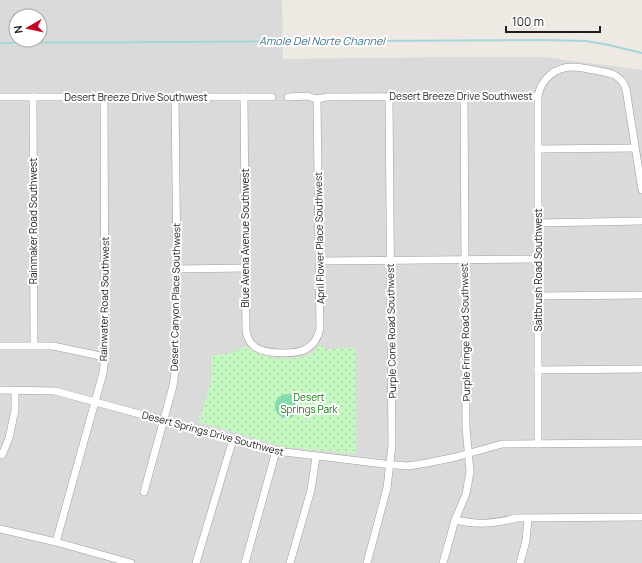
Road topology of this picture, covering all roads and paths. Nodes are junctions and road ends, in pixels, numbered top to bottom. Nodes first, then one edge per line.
1 (464, 96) junction
2 (538, 96) junction
3 (0, 97) edge
4 (33, 97) junction
5 (104, 97) junction
6 (175, 97) junction
7 (244, 97) junction
8 (272, 97) dead end
9 (288, 97) dead end
10 (390, 97) junction
11 (317, 99) junction
12 (538, 148) junction
13 (635, 148) junction
14 (642, 190) edge
15 (642, 221) edge
16 (538, 223) junction
17 (538, 259) junction
18 (391, 260) junction
19 (464, 260) junction
20 (319, 261) junction
21 (246, 268) junction
22 (177, 269) junction
23 (642, 295) edge
24 (538, 296) junction
25 (0, 346) edge
26 (34, 346) junction
27 (283, 353) joint
28 (105, 357) junction
29 (642, 369) edge
30 (538, 370) junction
31 (0, 390) edge
32 (15, 390) junction
33 (95, 401) junction
34 (163, 420) junction
35 (233, 439) junction
36 (642, 443) edge
37 (538, 444) junction
38 (276, 451) junction
39 (469, 453) junction
40 (2, 455) dead end
41 (316, 456) junction
42 (390, 464) junction
43 (144, 492) dead end
44 (642, 517) edge
45 (528, 518) junction
46 (455, 520) junction
47 (0, 529) edge
48 (56, 542) junction
49 (131, 563) edge
50 (196, 563) edge
51 (245, 563) edge
52 (290, 563) edge
53 (367, 563) edge
54 (443, 563) edge
55 (520, 563) edge

1 - 2 street, Desert Breeze Drive Southwest
1 - 10 street, Desert Breeze Drive Southwest
1 - 19 street, Purple Fringe Road Southwest
2 - 12 street, Saltbrush Road Southwest
2 - 13 street, Desert Breeze Drive Southwest
3 - 4 street, Desert Breeze Drive Southwest
4 - 5 street, Desert Breeze Drive Southwest
4 - 26 street, Rainmaker Road Southwest
5 - 6 street, Desert Breeze Drive Southwest
5 - 28 street, Rainwater Road Southwest
6 - 7 street, Desert Breeze Drive Southwest
6 - 22 street, Desert Canyon Place Southwest
7 - 8 street, Desert Breeze Drive Southwest
7 - 21 street, Blue Avena Avenue Southwest
9 - 11 street, Desert Breeze Drive Southwest
10 - 11 street, Desert Breeze Drive Southwest
10 - 18 street, Purple Cone Road Southwest
11 - 20 street, April Flower Place Southwest
12 - 13 street
12 - 16 street, Saltbrush Road Southwest
13 - 14 street
15 - 16 street
16 - 17 street, Saltbrush Road Southwest
17 - 19 street
17 - 24 street, Saltbrush Road Southwest
18 - 19 street
18 - 20 street
18 - 42 street, Purple Cone Road Southwest
19 - 39 street, Purple Fringe Road Southwest
20 - 27 street, April Flower Place Southwest
21 - 22 street
21 - 27 street, Blue Avena Avenue Southwest
22 - 34 street, Desert Canyon Place Southwest
23 - 24 street
24 - 30 street, Saltbrush Road Southwest
25 - 26 street
26 - 28 street
28 - 33 street, Rainwater Road Southwest
29 - 30 street
30 - 37 street, Saltbrush Road Southwest
31 - 32 street, Desert Springs Drive Southwest
32 - 33 street, Desert Springs Drive Southwest
32 - 40 street
33 - 34 street, Desert Springs Drive Southwest
33 - 48 street, Rainwater Road Southwest
34 - 35 street, Desert Springs Drive Southwest
34 - 43 street, Desert Canyon Place Southwest
35 - 38 street, Desert Springs Drive Southwest
35 - 50 street
36 - 37 street, Desert Springs Drive Southwest
37 - 39 street, Desert Springs Drive Southwest
38 - 41 street, Desert Springs Drive Southwest
38 - 51 street
39 - 42 street, Desert Springs Drive Southwest
39 - 46 street, Purple Fringe Road Southwest
41 - 42 street, Desert Springs Drive Southwest
41 - 52 street
42 - 53 street, Purple Cone Road Southwest
44 - 45 street
45 - 46 street
45 - 55 street
46 - 54 street, Purple Fringe Road Southwest
47 - 48 street
48 - 49 street

